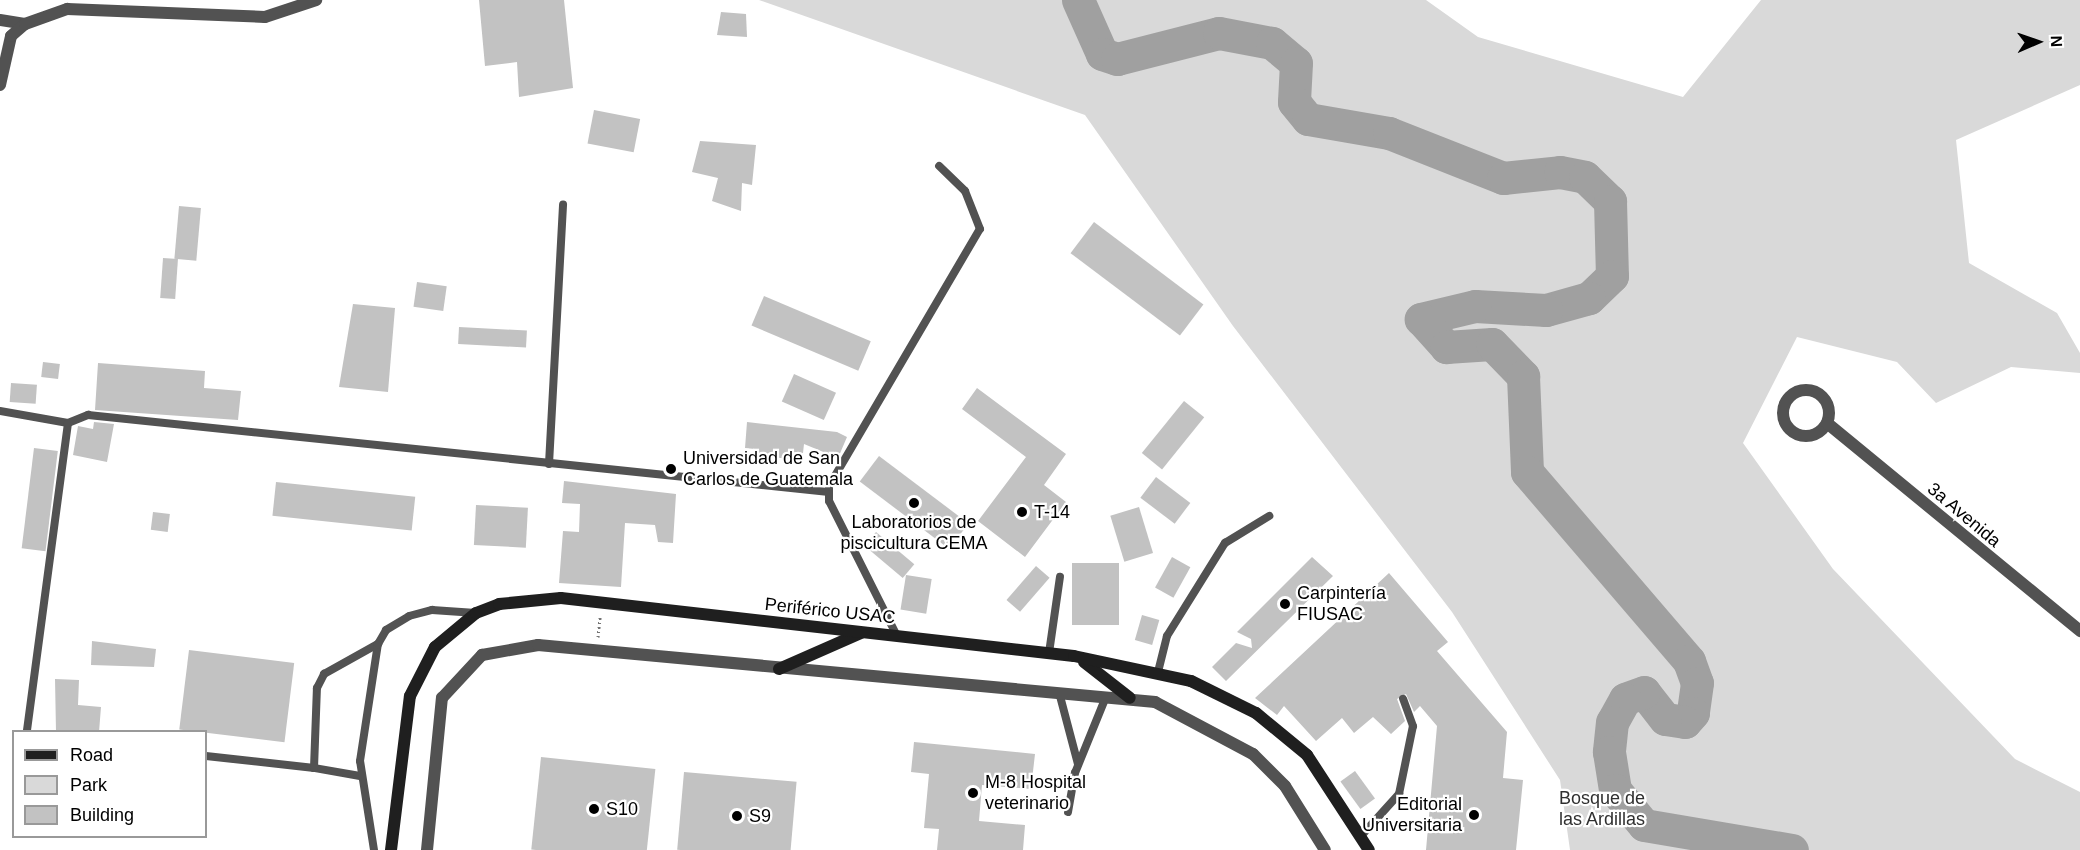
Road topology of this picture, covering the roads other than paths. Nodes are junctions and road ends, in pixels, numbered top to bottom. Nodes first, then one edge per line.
1 (316, 0) edge
2 (0, 20) edge
3 (25, 24) junction
4 (0, 85) edge
5 (939, 166) dead end
6 (563, 204) dead end
7 (0, 411) edge
8 (68, 423) junction
9 (1827, 423) dead end
10 (549, 464) junction
11 (829, 492) junction
12 (1269, 516) dead end
13 (1060, 577) dead end
14 (476, 613) junction
15 (2078, 626) edge
16 (862, 632) junction
17 (897, 636) junction
18 (378, 644) junction
19 (1049, 654) junction
20 (1074, 656) junction
21 (778, 669) junction
22 (1158, 672) junction
23 (1060, 696) junction
24 (1130, 698) junction
25 (1106, 699) junction
26 (1403, 699) dead end
27 (27, 730) edge
28 (207, 756) edge
29 (1078, 764) junction
30 (314, 768) junction
31 (360, 776) junction
32 (1068, 812) dead end
33 (1361, 836) junction
34 (374, 850) edge
35 (391, 850) edge
36 (427, 850) edge
37 (1325, 850) edge
38 (1369, 850) edge

1 - 3 street
2 - 3 street
3 - 4 street
5 - 11 lane
6 - 10 lane
7 - 8 lane
8 - 10 lane
8 - 27 lane
9 - 15 street, 3a Avenida
10 - 11 lane
11 - 17 lane
12 - 22 lane
13 - 19 lane
14 - 16 street, Periférico USAC
14 - 18 lane
14 - 35 street, Periférico USAC
16 - 17 street, Periférico USAC
16 - 21 street
17 - 19 street, Periférico USAC
18 - 30 lane
18 - 31 lane
19 - 20 street, Periférico USAC
20 - 22 street, Periférico USAC
20 - 24 street
21 - 23 street
21 - 36 street
22 - 33 street, Periférico USAC
23 - 25 street
23 - 29 lane
24 - 25 street
24 - 37 street
25 - 29 lane
26 - 33 lane
28 - 30 lane
29 - 32 lane
30 - 31 lane
31 - 34 lane
33 - 38 street, Periférico USAC

